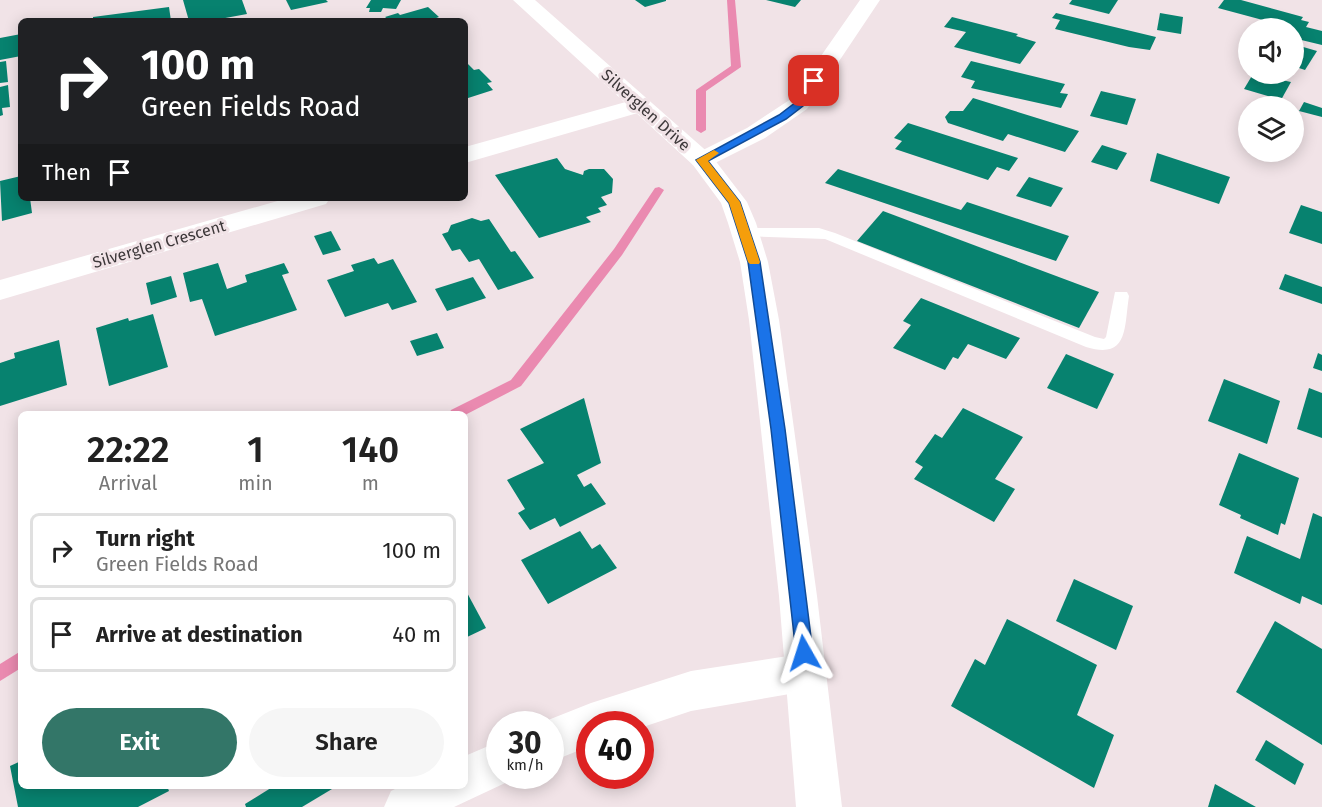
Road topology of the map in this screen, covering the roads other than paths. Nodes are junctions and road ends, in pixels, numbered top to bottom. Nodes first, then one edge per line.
1 (524, 0) edge
2 (870, 0) edge
3 (640, 105) junction
4 (468, 154) edge
5 (702, 160) junction
6 (307, 201) edge
7 (746, 233) junction
8 (0, 290) edge
9 (1121, 296) dead end
10 (807, 672) junction
11 (632, 711) edge
12 (486, 769) edge
13 (468, 778) edge
14 (442, 789) edge
15 (407, 807) edge
16 (819, 807) edge

1 - 3 street, Silverglen Drive
2 - 5 street
3 - 4 street
3 - 5 street, Silverglen Drive
5 - 7 street, Silverglen Drive
6 - 8 street, Silverglen Crescent
7 - 9 lane
7 - 10 street, Silverglen Drive
10 - 11 street
10 - 16 street, Silverglen Drive
12 - 13 street
14 - 15 street

